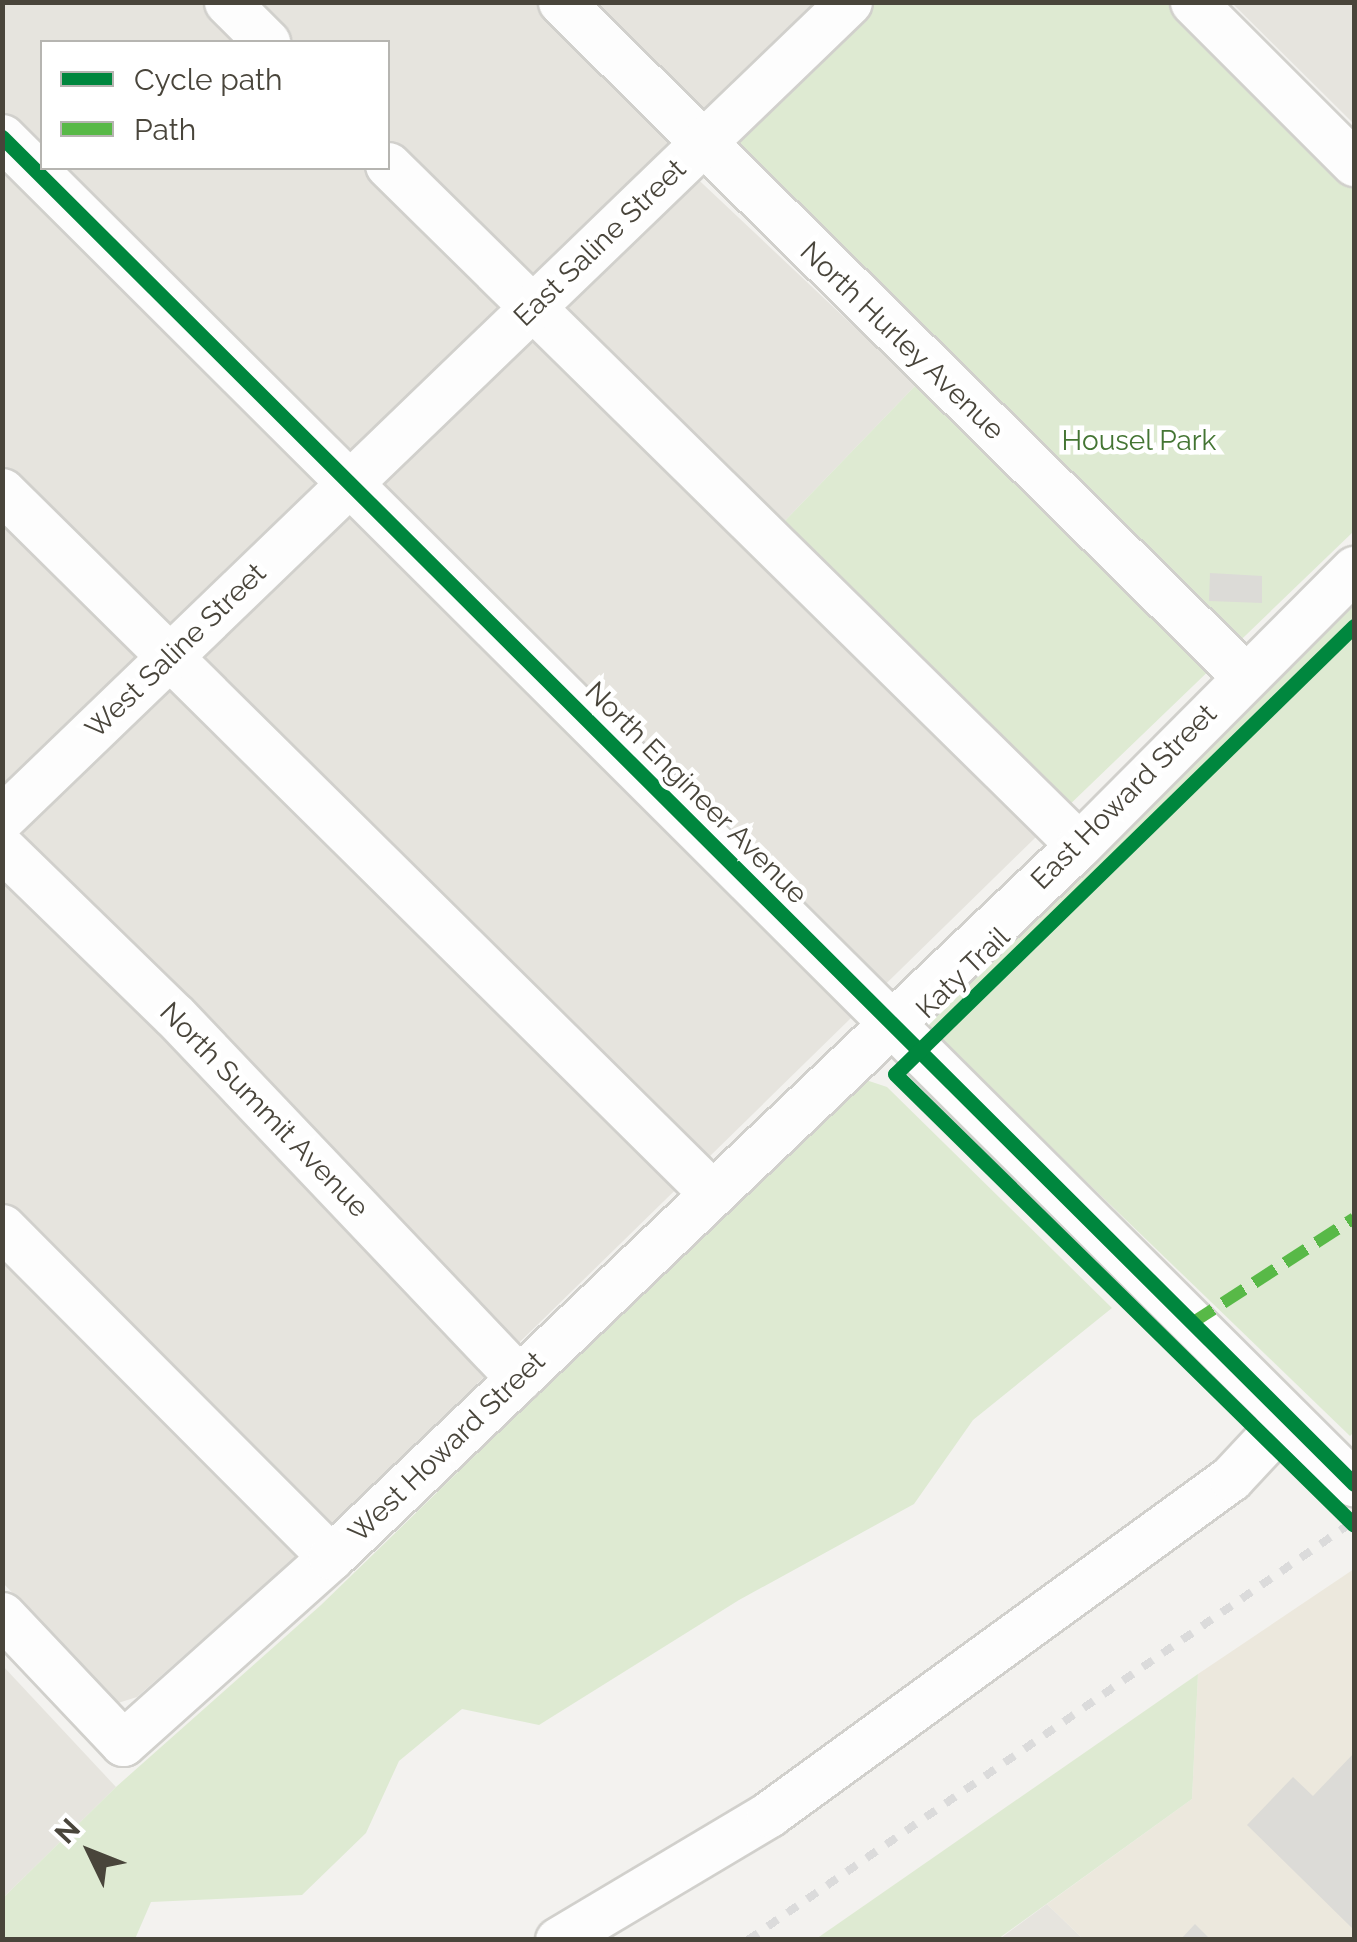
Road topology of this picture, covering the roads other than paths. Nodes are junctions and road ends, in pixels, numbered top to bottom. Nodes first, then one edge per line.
1 (227, 2) edge
2 (561, 2) edge
3 (849, 2) edge
4 (1193, 2) edge
5 (265, 40) edge
6 (2, 137) edge
7 (701, 145) junction
8 (1354, 163) edge
9 (390, 167) edge
10 (532, 308) junction
11 (350, 483) junction
12 (2, 492) edge
13 (1354, 569) edge
14 (172, 655) junction
15 (1246, 676) junction
16 (2, 818) edge
17 (1080, 845) junction
18 (2, 848) edge
19 (890, 1021) junction
20 (712, 1193) junction
21 (2, 1228) edge
22 (519, 1378) junction
23 (1288, 1418) junction
24 (1354, 1484) edge
25 (332, 1557) junction
26 (2, 1615) edge
27 (558, 1940) edge

1 - 5 street
2 - 7 street, North Hurley Avenue
3 - 7 street, East Saline Street
4 - 8 street
6 - 11 street, North Engineer Avenue
7 - 10 street, East Saline Street
7 - 15 street, North Hurley Avenue
9 - 10 street
10 - 11 street, East Saline Street
10 - 17 street
11 - 14 street, West Saline Street
11 - 19 street, North Engineer Avenue
12 - 14 street
13 - 15 street, East Howard Street
14 - 16 street, West Saline Street
14 - 20 street
15 - 17 street, East Howard Street
17 - 19 street, East Howard Street
18 - 22 street, North Summit Avenue
19 - 20 street, West Howard Street
19 - 23 street, North Engineer Avenue
20 - 22 street, West Howard Street
21 - 25 street
22 - 25 street, West Howard Street
23 - 24 street, North Engineer Avenue
23 - 27 street
25 - 26 street, West Howard Street

